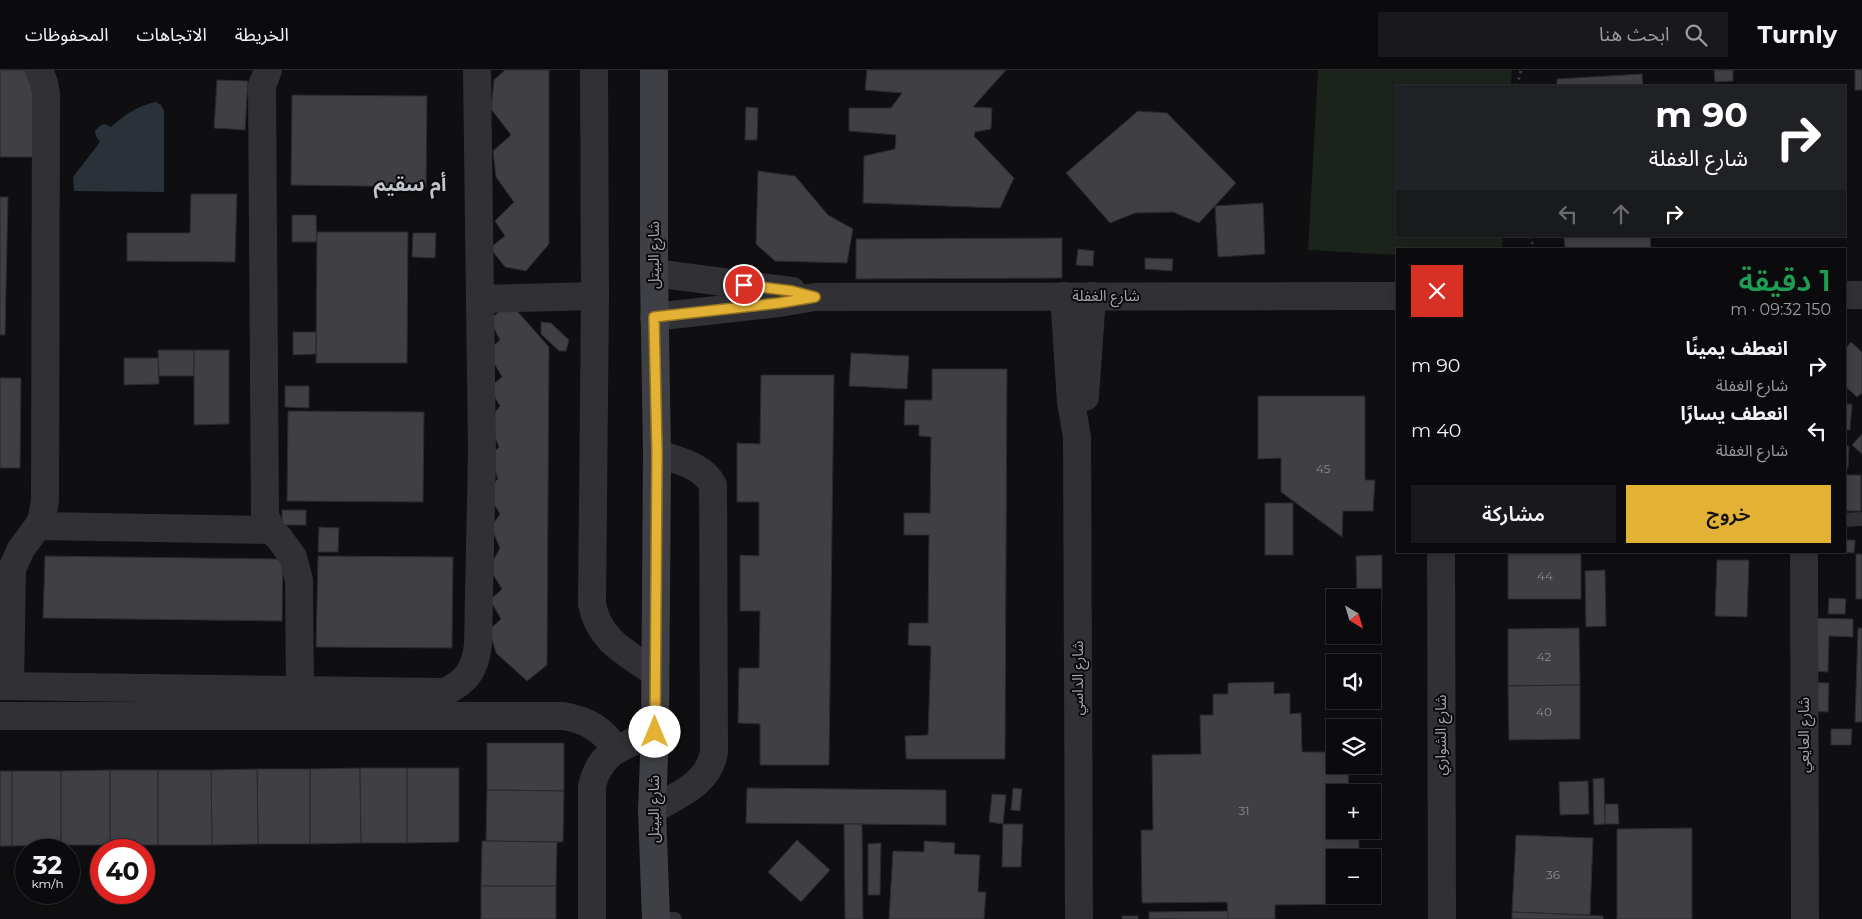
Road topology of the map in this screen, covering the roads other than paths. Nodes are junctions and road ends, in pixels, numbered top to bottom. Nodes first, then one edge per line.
1 (39, 70) edge
2 (268, 70) edge
3 (477, 70) edge
4 (594, 70) edge
5 (654, 70) edge
6 (654, 272) junction
7 (1846, 295) edge
8 (1862, 295) edge
9 (595, 296) junction
10 (1064, 296) junction
11 (1092, 296) junction
12 (1396, 296) edge
13 (815, 297) junction
14 (481, 300) junction
15 (654, 317) junction
16 (1077, 437) junction
17 (657, 453) junction
18 (1862, 519) edge
19 (1846, 520) edge
20 (38, 526) junction
21 (271, 530) junction
22 (1440, 553) edge
23 (1804, 553) edge
24 (656, 673) junction
25 (5, 686) edge
26 (300, 690) junction
27 (0, 716) edge
28 (655, 732) junction
29 (616, 750) junction
30 (652, 810) junction
31 (592, 919) edge
32 (656, 919) edge
33 (675, 919) edge
34 (1079, 919) edge
35 (1442, 919) edge
36 (1805, 919) edge

1 - 20 street
2 - 21 street
3 - 14 street
4 - 9 street
5 - 6 street, شارع البيتل
6 - 13 street, شارع الغفلة
6 - 15 street, شارع البيتل
7 - 8 street
9 - 14 street
9 - 24 street
10 - 11 street, شارع الغفلة
10 - 13 street, شارع الغفلة
10 - 16 street, شارع الداسي
11 - 12 street, شارع الغفلة
11 - 16 street, شارع الداسي
13 - 15 street, شارع الغفلة
14 - 26 street
15 - 17 street, شارع البيتل
16 - 34 street, شارع الداسي
17 - 24 street, شارع البيتل
17 - 30 street
18 - 19 lane
20 - 21 street
20 - 25 street
21 - 26 street
22 - 35 street, شارع الشواري
23 - 36 street, شارع العايعي
24 - 28 street, شارع البيتل
25 - 26 street
27 - 29 street
28 - 29 street
28 - 30 street, شارع البيتل
29 - 31 street
30 - 32 street, شارع البيتل
32 - 33 lane

